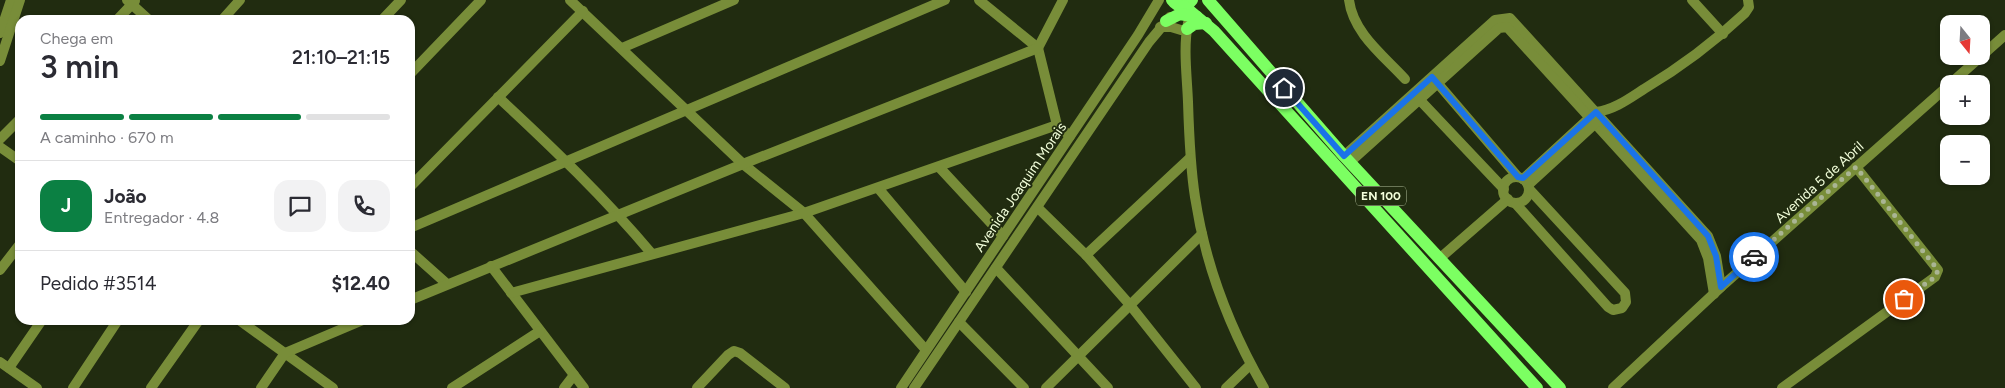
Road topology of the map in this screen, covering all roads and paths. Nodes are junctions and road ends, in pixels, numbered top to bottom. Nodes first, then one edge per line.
1 (11, 0) edge
2 (20, 0) edge
3 (240, 0) edge
4 (401, 0) edge
5 (481, 0) edge
6 (570, 0) edge
7 (734, 0) edge
8 (945, 0) edge
9 (980, 0) edge
10 (1063, 0) edge
11 (1159, 0) edge
12 (1208, 0) edge
13 (1349, 0) edge
14 (1692, 0) edge
15 (1748, 0) edge
16 (132, 1) edge
17 (1189, 9) edge
18 (583, 11) junction
19 (15, 15) edge
20 (15, 15) edge
21 (121, 15) edge
22 (145, 15) edge
23 (226, 15) edge
24 (387, 15) edge
25 (1163, 24) junction
26 (1184, 30) junction
27 (0, 33) edge
28 (1723, 34) junction
29 (2005, 35) edge
30 (622, 48) junction
31 (1038, 48) junction
32 (0, 61) edge
33 (415, 69) edge
34 (1959, 75) edge
35 (1405, 79) dead end
36 (1435, 80) junction
37 (1940, 92) edge
38 (1417, 96) junction
39 (498, 97) junction
40 (687, 110) junction
41 (1598, 117) junction
42 (15, 124) edge
43 (1057, 125) junction
44 (1070, 136) junction
45 (0, 139) edge
46 (0, 147) edge
47 (15, 158) edge
48 (1190, 158) junction
49 (1347, 159) junction
50 (567, 160) junction
51 (742, 164) junction
52 (939, 167) junction
53 (1856, 167) junction
54 (415, 182) edge
55 (1525, 182) junction
56 (878, 188) junction
57 (1504, 189) junction
58 (1512, 201) junction
59 (1038, 208) junction
60 (804, 213) junction
61 (618, 214) junction
62 (415, 226) edge
63 (1202, 234) junction
64 (1003, 236) junction
65 (15, 250) edge
66 (652, 254) junction
67 (415, 255) edge
68 (1086, 255) junction
69 (1439, 259) junction
70 (491, 266) junction
71 (996, 268) junction
72 (0, 270) edge
73 (446, 284) junction
74 (1717, 291) junction
75 (966, 292) junction
76 (511, 293) junction
77 (415, 298) edge
78 (1130, 305) junction
79 (959, 322) junction
80 (38, 325) edge
81 (115, 325) edge
82 (195, 325) edge
83 (246, 325) edge
84 (351, 325) edge
85 (540, 331) junction
86 (926, 350) junction
87 (286, 353) junction
88 (1078, 356) junction
89 (4, 365) edge
90 (1250, 365) junction
91 (574, 375) junction
92 (1616, 385) edge
93 (915, 387) edge
94 (37, 388) edge
95 (74, 388) edge
96 (151, 388) edge
97 (261, 388) edge
98 (333, 388) edge
99 (452, 388) edge
100 (564, 388) edge
101 (584, 388) edge
102 (697, 388) edge
103 (785, 388) edge
104 (901, 388) edge
105 (1024, 388) edge
106 (1046, 388) edge
107 (1108, 388) edge
108 (1196, 388) edge
109 (1226, 388) edge
110 (1264, 388) edge
111 (1537, 388) edge
112 (1560, 388) edge
113 (1606, 388) edge
114 (1782, 388) edge

1 - 27 street
2 - 20 street
3 - 23 street
4 - 24 street
5 - 33 street
6 - 18 street
7 - 30 street
8 - 40 street
9 - 31 street
10 - 31 street
11 - 44 street, Avenida Joaquim Morais
12 - 49 main road, EN 100
13 - 35 street
14 - 28 street
15 - 28 street
16 - 21 street
16 - 22 street
17 - 25 main road
17 - 26 street
17 - 26 main road
17 - 111 main road, EN 100
18 - 30 street
18 - 39 street
19 - 32 street
25 - 26 street
25 - 59 street, Avenida Joaquim Morais
26 - 48 street
28 - 41 street
29 - 34 street, Avenida 5 de Abril
30 - 40 street
31 - 43 street
31 - 51 street
36 - 38 street
36 - 41 street
36 - 55 street
37 - 53 street, Avenida 5 de Abril
38 - 49 street
38 - 57 street
39 - 50 street
39 - 54 street
40 - 50 street
40 - 51 street
41 - 55 street
41 - 74 street
42 - 45 street
43 - 44 street
43 - 52 street
44 - 64 street, Avenida Joaquim Morais
46 - 47 street
48 - 63 street
48 - 68 street
49 - 69 main road, EN 100
50 - 61 street
50 - 62 street
51 - 60 street
51 - 61 street
52 - 56 street
52 - 64 street
53 - 74 street, Avenida 5 de Abril
53 - 114 street
55 - 57 street
55 - 58 street
55 - 58 street
56 - 60 street
56 - 75 street
57 - 58 street
58 - 69 street
59 - 68 street
59 - 71 street, Avenida Joaquim Morais
60 - 66 street
60 - 86 street
61 - 66 street
61 - 70 street
63 - 78 street
63 - 90 street
64 - 75 street, Avenida Joaquim Morais
65 - 72 street
66 - 76 street
67 - 73 street
68 - 78 street
69 - 112 main road, EN 100
70 - 73 street
70 - 76 street
71 - 79 street, Avenida Joaquim Morais
71 - 88 street
73 - 77 street
74 - 92 street, Avenida 5 de Abril
75 - 86 street, Avenida Joaquim Morais
76 - 85 street
78 - 88 street
78 - 108 street
79 - 93 street, Avenida Joaquim Morais
79 - 105 street
80 - 89 street
81 - 95 street
82 - 96 street
83 - 87 street
84 - 87 street
85 - 91 street
85 - 99 street
86 - 104 street, Avenida Joaquim Morais
87 - 97 street
87 - 98 street
88 - 106 street
88 - 107 street
89 - 94 street
90 - 109 street
90 - 110 street
91 - 100 street
91 - 101 street
92 - 113 street, Avenida 5 de Abril
102 - 103 street

